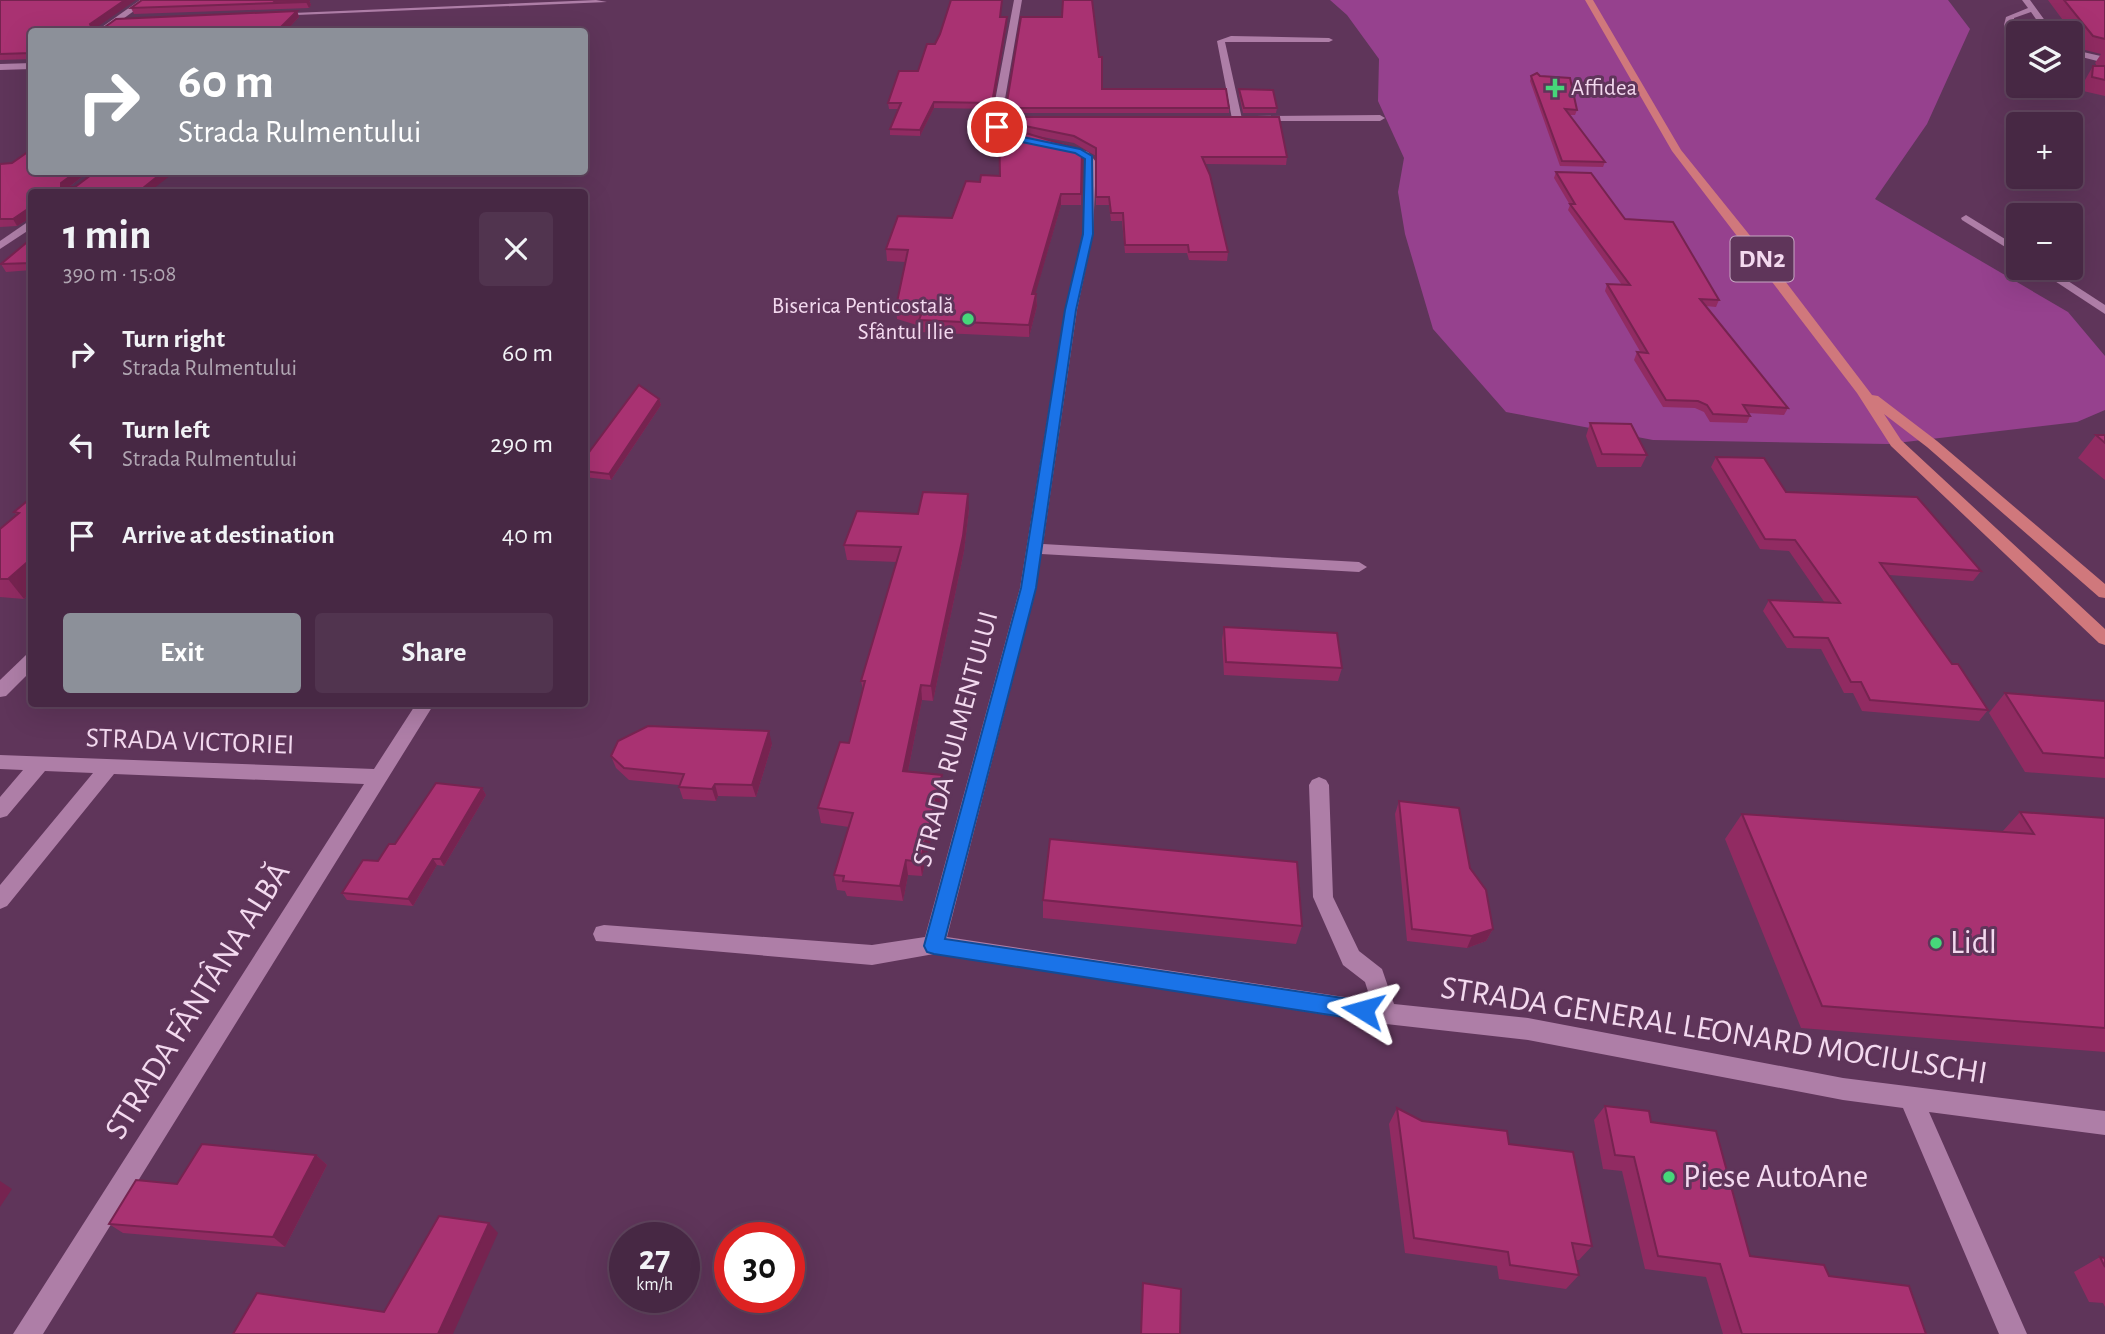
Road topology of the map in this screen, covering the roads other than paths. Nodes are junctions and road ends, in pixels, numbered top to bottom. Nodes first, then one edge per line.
1 (145, 0) edge
2 (1018, 0) edge
3 (1589, 0) edge
4 (2026, 0) edge
5 (603, 2) dead end
6 (2032, 9) junction
7 (269, 15) edge
8 (116, 20) junction
9 (130, 20) edge
10 (2008, 21) edge
11 (2041, 21) edge
12 (105, 28) edge
13 (1329, 40) dead end
14 (2083, 54) edge
15 (2105, 60) edge
16 (28, 66) edge
17 (0, 67) edge
18 (1223, 118) edge
19 (1237, 118) junction
20 (1380, 118) dead end
21 (1966, 218) dead end
22 (28, 225) edge
23 (2006, 244) edge
24 (0, 246) edge
25 (2059, 280) edge
26 (2105, 310) edge
27 (1862, 391) junction
28 (1032, 548) junction
29 (1359, 567) dead end
30 (2105, 593) edge
31 (2105, 639) edge
32 (28, 663) edge
33 (0, 691) edge
34 (423, 707) edge
35 (0, 762) edge
36 (39, 765) junction
37 (109, 767) junction
38 (379, 777) junction
39 (1319, 785) dead end
40 (0, 810) edge
41 (0, 900) edge
42 (604, 934) dead end
43 (934, 946) junction
44 (1386, 1014) junction
45 (1912, 1099) junction
46 (2105, 1123) edge
47 (27, 1334) edge
48 (2013, 1334) edge

1 - 8 street
2 - 28 street, STRADA RULMENTULUI
3 - 27 main road, DN2
4 - 6 street
5 - 7 street
6 - 10 street
6 - 11 street
8 - 9 street
8 - 12 street
13 - 19 street
14 - 15 street
16 - 17 street
18 - 19 street
19 - 20 street
21 - 23 street
22 - 24 street
25 - 26 street
27 - 30 main road, DN2
27 - 31 main road, DN2
28 - 29 street
28 - 43 street, STRADA RULMENTULUI
32 - 33 street
34 - 38 street, STRADA FÂNTÂNA ALBĂ
35 - 36 street, STRADA VICTORIEI
36 - 37 street, STRADA VICTORIEI
36 - 40 street
37 - 38 street, STRADA VICTORIEI
37 - 41 street
38 - 47 street, STRADA FÂNTÂNA ALBĂ
39 - 44 street
42 - 43 street, STRADA GENERAL LEONARD MOCIULSCHI
43 - 44 street, STRADA GENERAL LEONARD MOCIULSCHI
44 - 45 street, STRADA GENERAL LEONARD MOCIULSCHI
45 - 46 street, STRADA GENERAL LEONARD MOCIULSCHI
45 - 48 street

